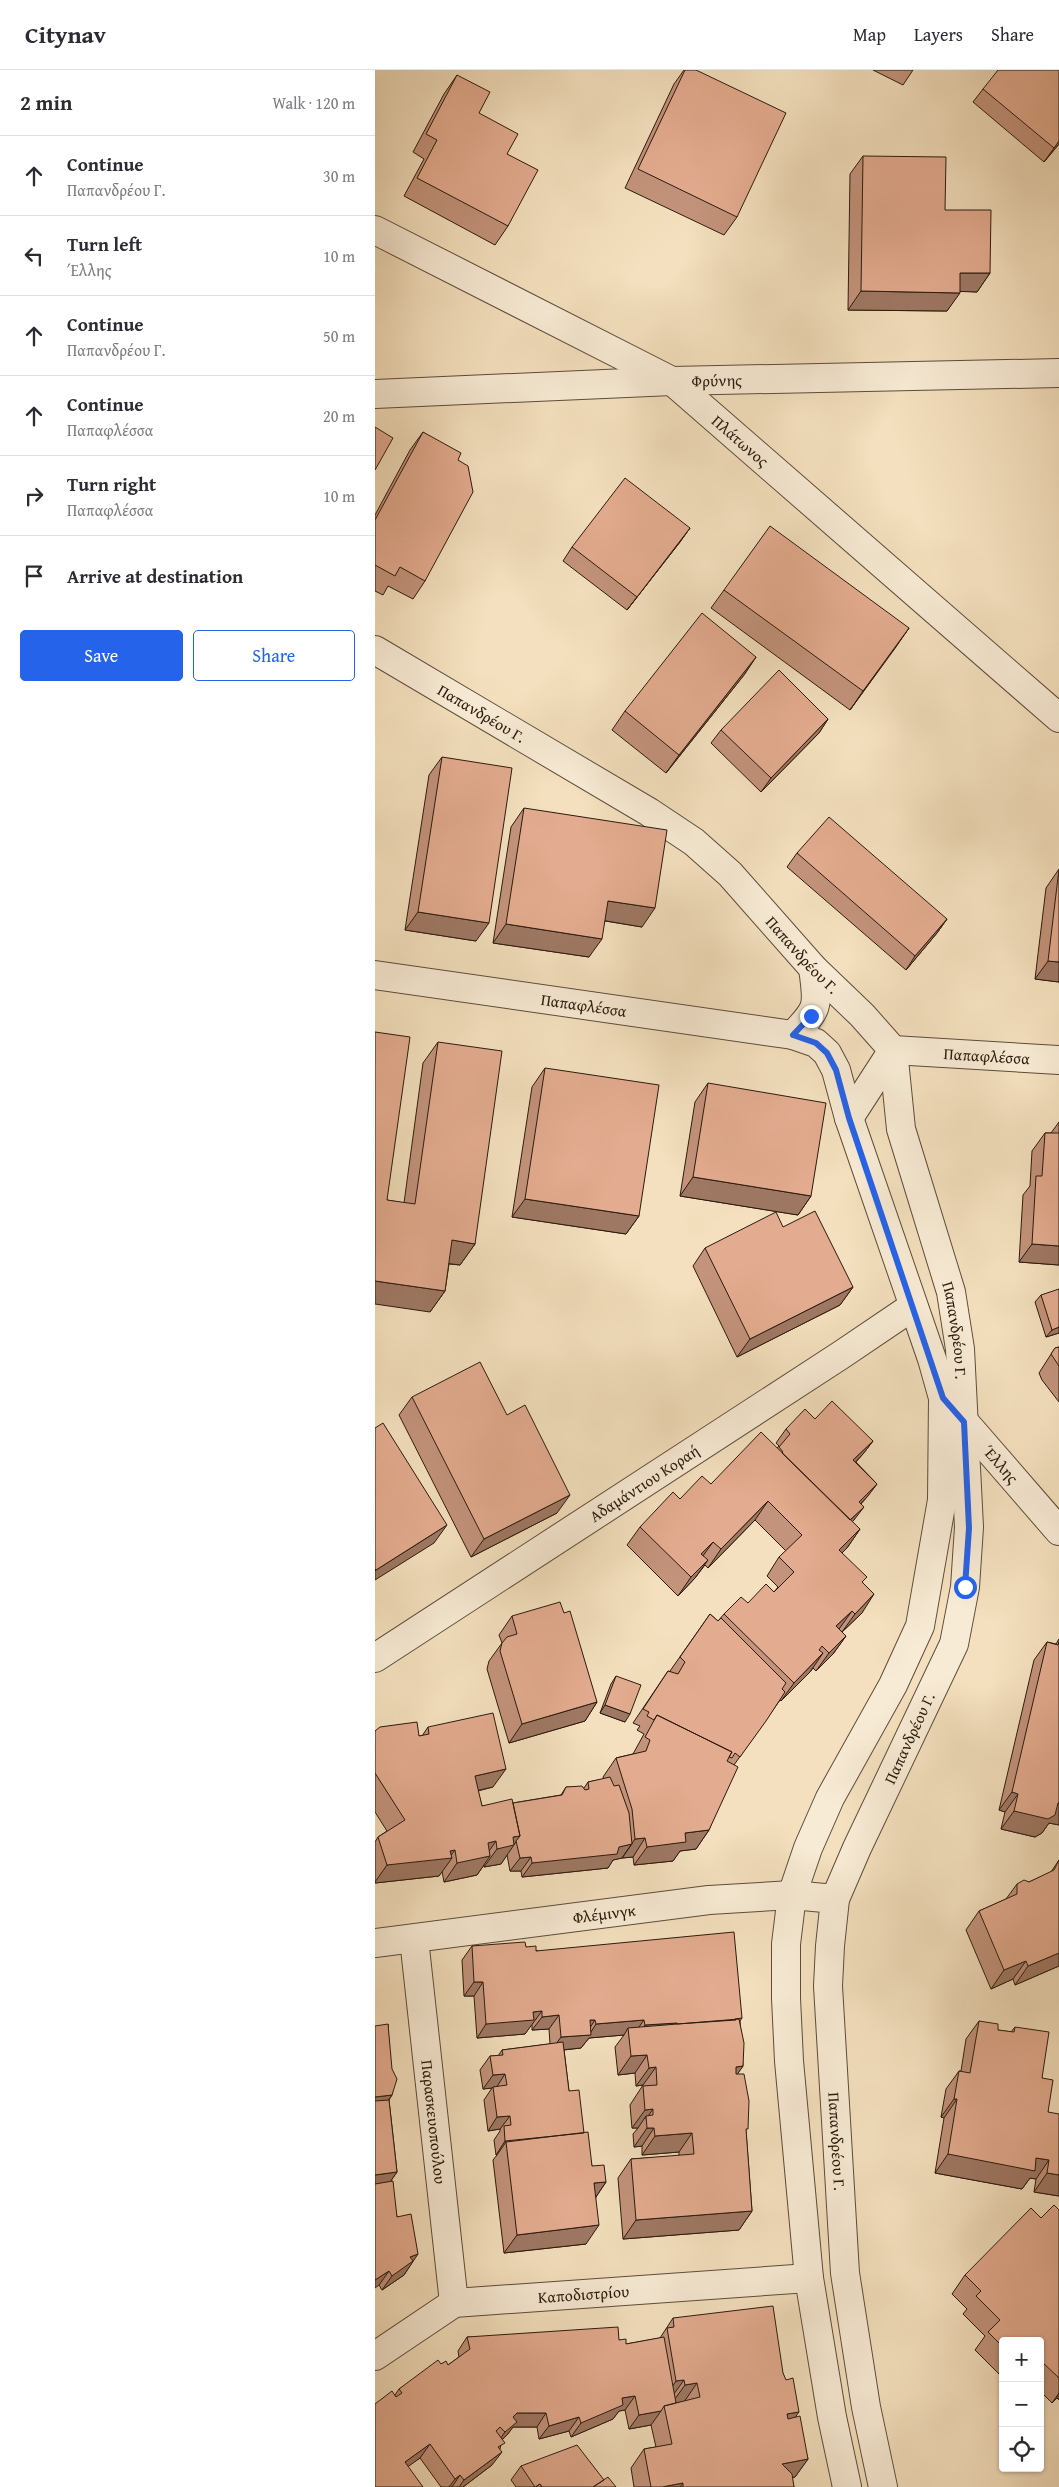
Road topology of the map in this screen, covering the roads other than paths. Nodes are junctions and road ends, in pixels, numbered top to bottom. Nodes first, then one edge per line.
1 (375, 230) edge
2 (1059, 373) edge
3 (673, 381) junction
4 (375, 394) edge
5 (375, 650) edge
6 (1059, 718) edge
7 (813, 968) junction
8 (375, 975) edge
9 (793, 1035) junction
10 (893, 1050) junction
11 (1059, 1060) edge
12 (849, 1118) junction
13 (912, 1306) junction
14 (943, 1398) junction
15 (964, 1422) junction
16 (1059, 1531) edge
17 (375, 1658) edge
18 (792, 1895) junction
19 (835, 1899) junction
20 (414, 1939) junction
21 (375, 1943) edge
22 (809, 2278) junction
23 (454, 2303) junction
24 (375, 2356) edge
25 (847, 2487) edge
26 (883, 2487) edge

1 - 3 street, Πλάτωνος
2 - 3 street, Φρύνης
3 - 4 street, Φρύνης
3 - 6 street, Πλάτωνος
5 - 7 street, Παπανδρέου Γ.
7 - 9 street
7 - 10 street, Παπανδρέου Γ.
8 - 9 street, Παπαφλέσσα
9 - 12 street, Παπαφλέσσα
10 - 11 street, Παπαφλέσσα
10 - 12 street
10 - 15 street, Παπανδρέου Γ.
12 - 13 street, Παπανδρέου Γ.
13 - 14 street, Παπανδρέου Γ.
13 - 17 street, Αδαμάντιου Κοραή
14 - 15 street, Έλλης
14 - 18 street, Παπανδρέου Γ.
15 - 16 street, Έλλης
15 - 19 street, Παπανδρέου Γ.
18 - 19 street, Φλέμινγκ
18 - 20 street, Φλέμινγκ
18 - 22 street, Παπανδρέου Γ.
19 - 26 street, Παπανδρέου Γ.
20 - 21 street, Φλέμινγκ
20 - 23 street, Παρασκευοπούλου
22 - 23 street, Καποδιστρίου
22 - 25 street, Παπανδρέου Γ.
23 - 24 street, Καποδιστρίου

